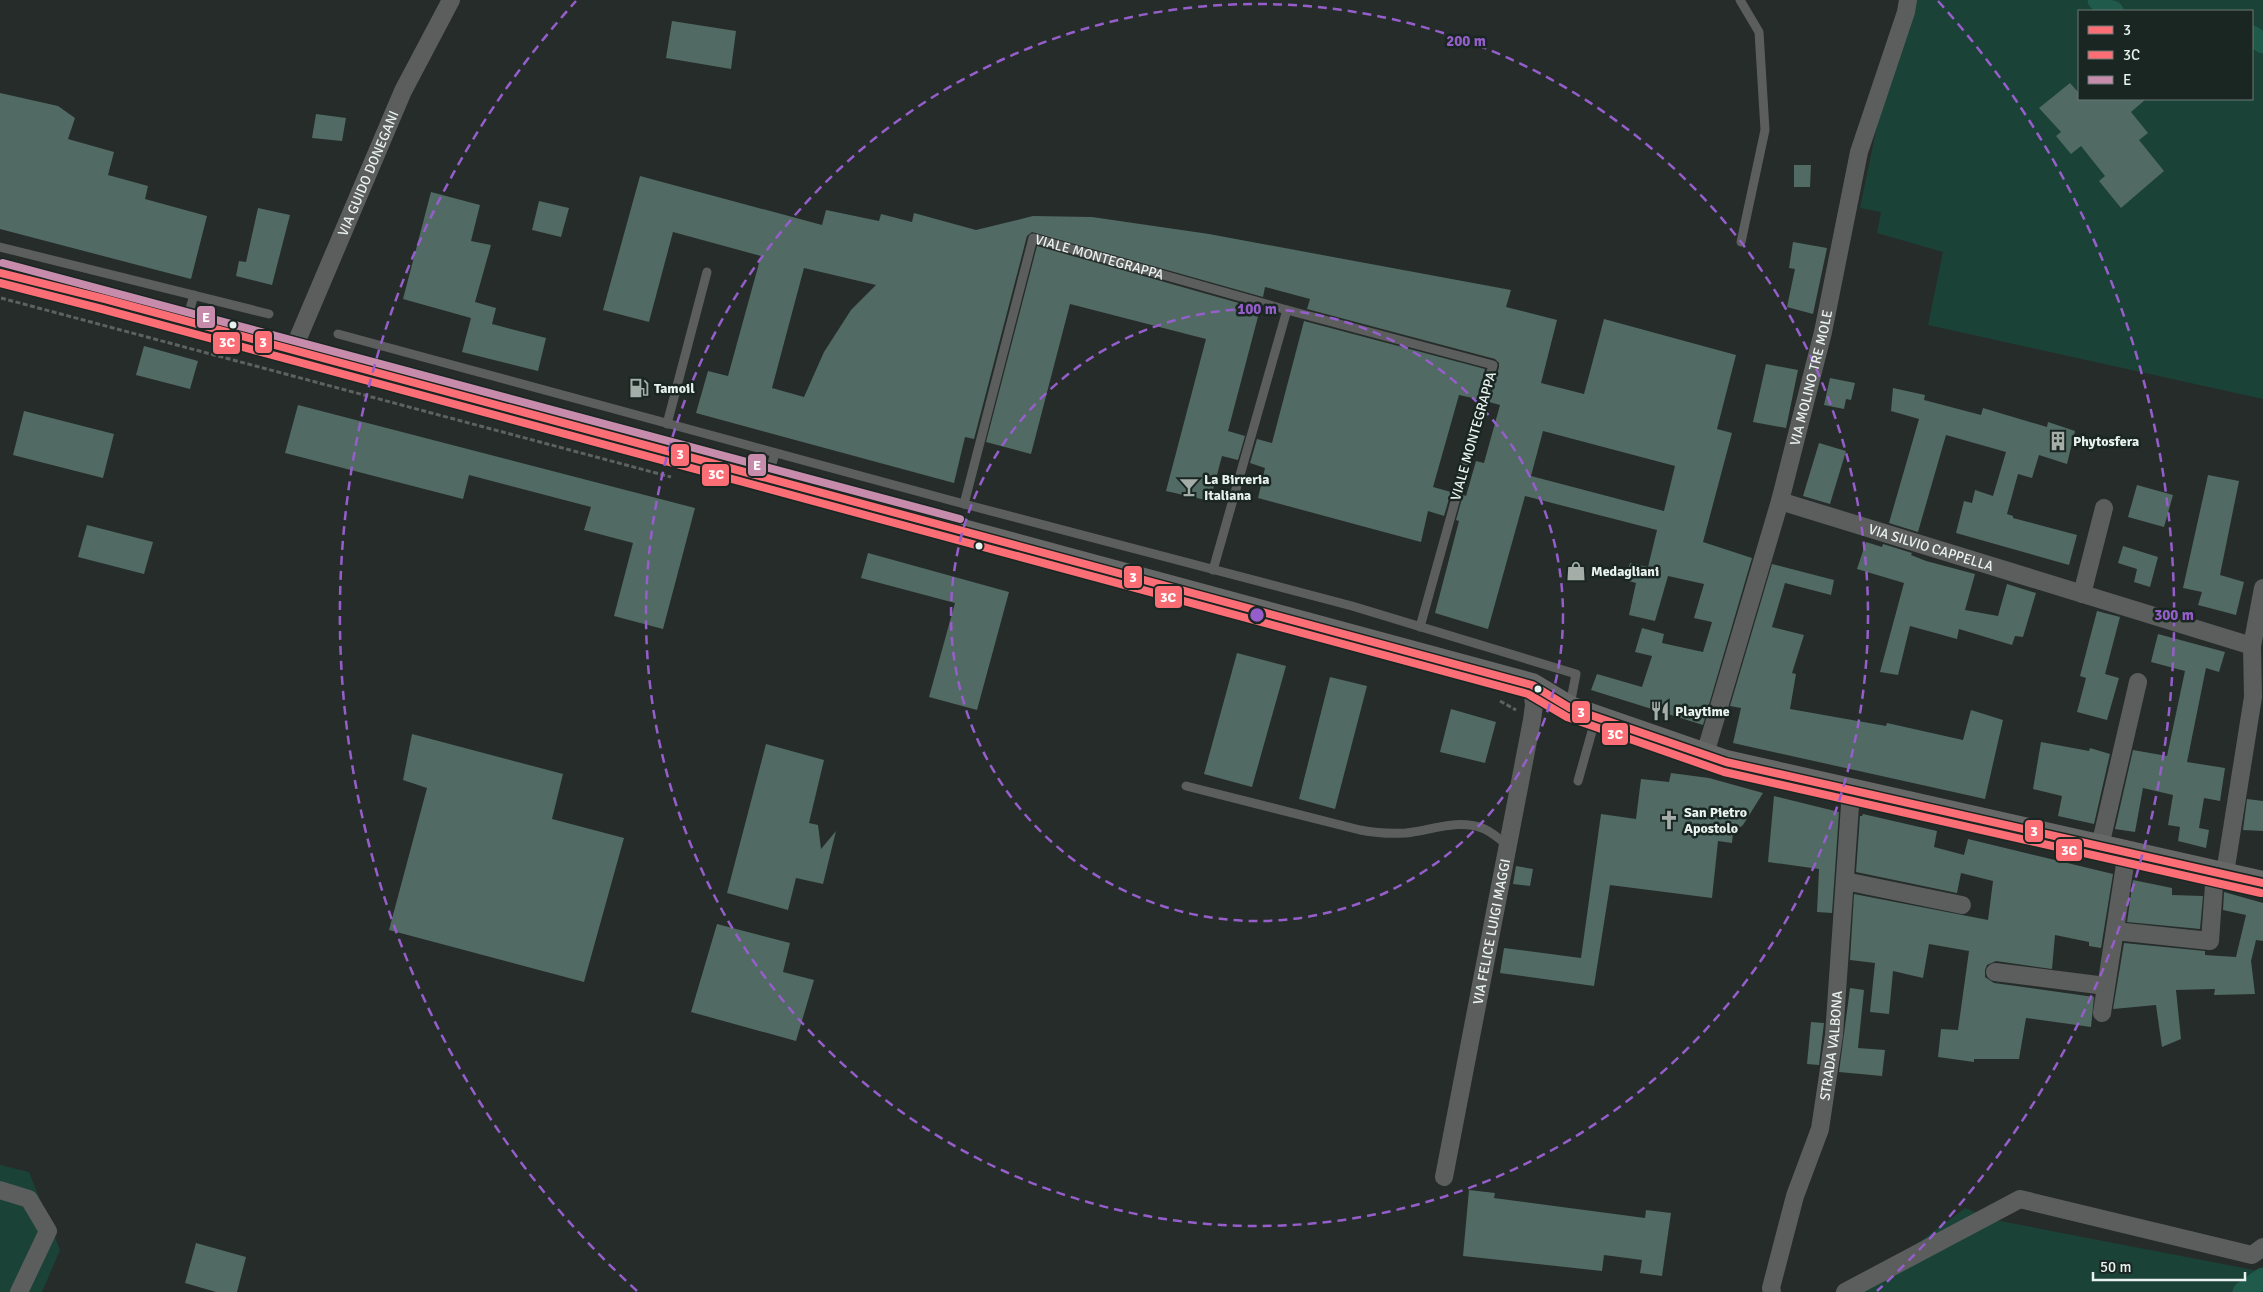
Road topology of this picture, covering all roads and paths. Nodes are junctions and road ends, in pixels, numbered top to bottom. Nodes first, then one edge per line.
1 (451, 0) edge
2 (1740, 0) edge
3 (1908, 0) edge
4 (1741, 242) dead end
5 (0, 247) edge
6 (707, 272) dead end
7 (0, 273) edge
8 (194, 295) junction
9 (1287, 310) junction
10 (269, 314) dead end
11 (186, 322) junction
12 (338, 334) dead end
13 (293, 350) junction
14 (667, 424) junction
15 (775, 453) junction
16 (768, 479) junction
17 (1780, 501) junction
18 (964, 504) junction
19 (2104, 508) dead end
20 (1213, 570) junction
21 (2263, 588) edge
22 (2082, 594) junction
23 (1420, 626) junction
24 (2252, 646) junction
25 (2138, 682) dead end
26 (1532, 685) junction
27 (1570, 708) junction
28 (1596, 717) junction
29 (1705, 754) junction
30 (1578, 781) dead end
31 (1186, 786) dead end
32 (1851, 791) junction
33 (1508, 845) junction
34 (2100, 846) junction
35 (2128, 852) junction
36 (2220, 872) junction
37 (1845, 881) junction
38 (2263, 883) edge
39 (1962, 906) dead end
40 (2115, 931) junction
41 (1995, 972) dead end
42 (2106, 986) junction
43 (2102, 1013) dead end
44 (1444, 1177) dead end
45 (0, 1190) edge
46 (2263, 1247) edge
47 (19, 1292) edge
48 (1772, 1292) edge
49 (1844, 1292) edge

1 - 13 street, VIA GUIDO DONEGANI
2 - 4 lane
3 - 17 street, VIA MOLINO TRE MOLE
5 - 8 lane
6 - 14 lane
7 - 11 main road
8 - 10 lane
8 - 11 lane
9 - 18 lane, VIALE MONTEGRAPPA
9 - 20 lane
9 - 23 lane, VIALE MONTEGRAPPA
11 - 13 main road
12 - 14 lane
13 - 16 main road
14 - 15 lane
15 - 16 lane
15 - 18 lane
16 - 26 main road
17 - 22 street, VIA SILVIO CAPPELLA
17 - 29 street, VIA MOLINO TRE MOLE
18 - 20 lane
19 - 22 street
20 - 23 lane
21 - 24 street
22 - 24 street, VIA SILVIO CAPPELLA
23 - 27 lane
24 - 36 street
25 - 34 street
26 - 27 main road
26 - 33 street, VIA FELICE LUIGI MAGGI
27 - 28 main road
28 - 29 main road
28 - 30 lane
29 - 32 main road
31 - 33 lane
32 - 34 main road
32 - 37 street, STRADA VALBONA
33 - 44 street, VIA FELICE LUIGI MAGGI
34 - 35 main road
35 - 36 main road
35 - 40 street
36 - 38 main road
36 - 40 street
37 - 39 street
37 - 48 street, STRADA VALBONA
40 - 42 street
41 - 42 street
42 - 43 street
45 - 47 street
46 - 49 street

